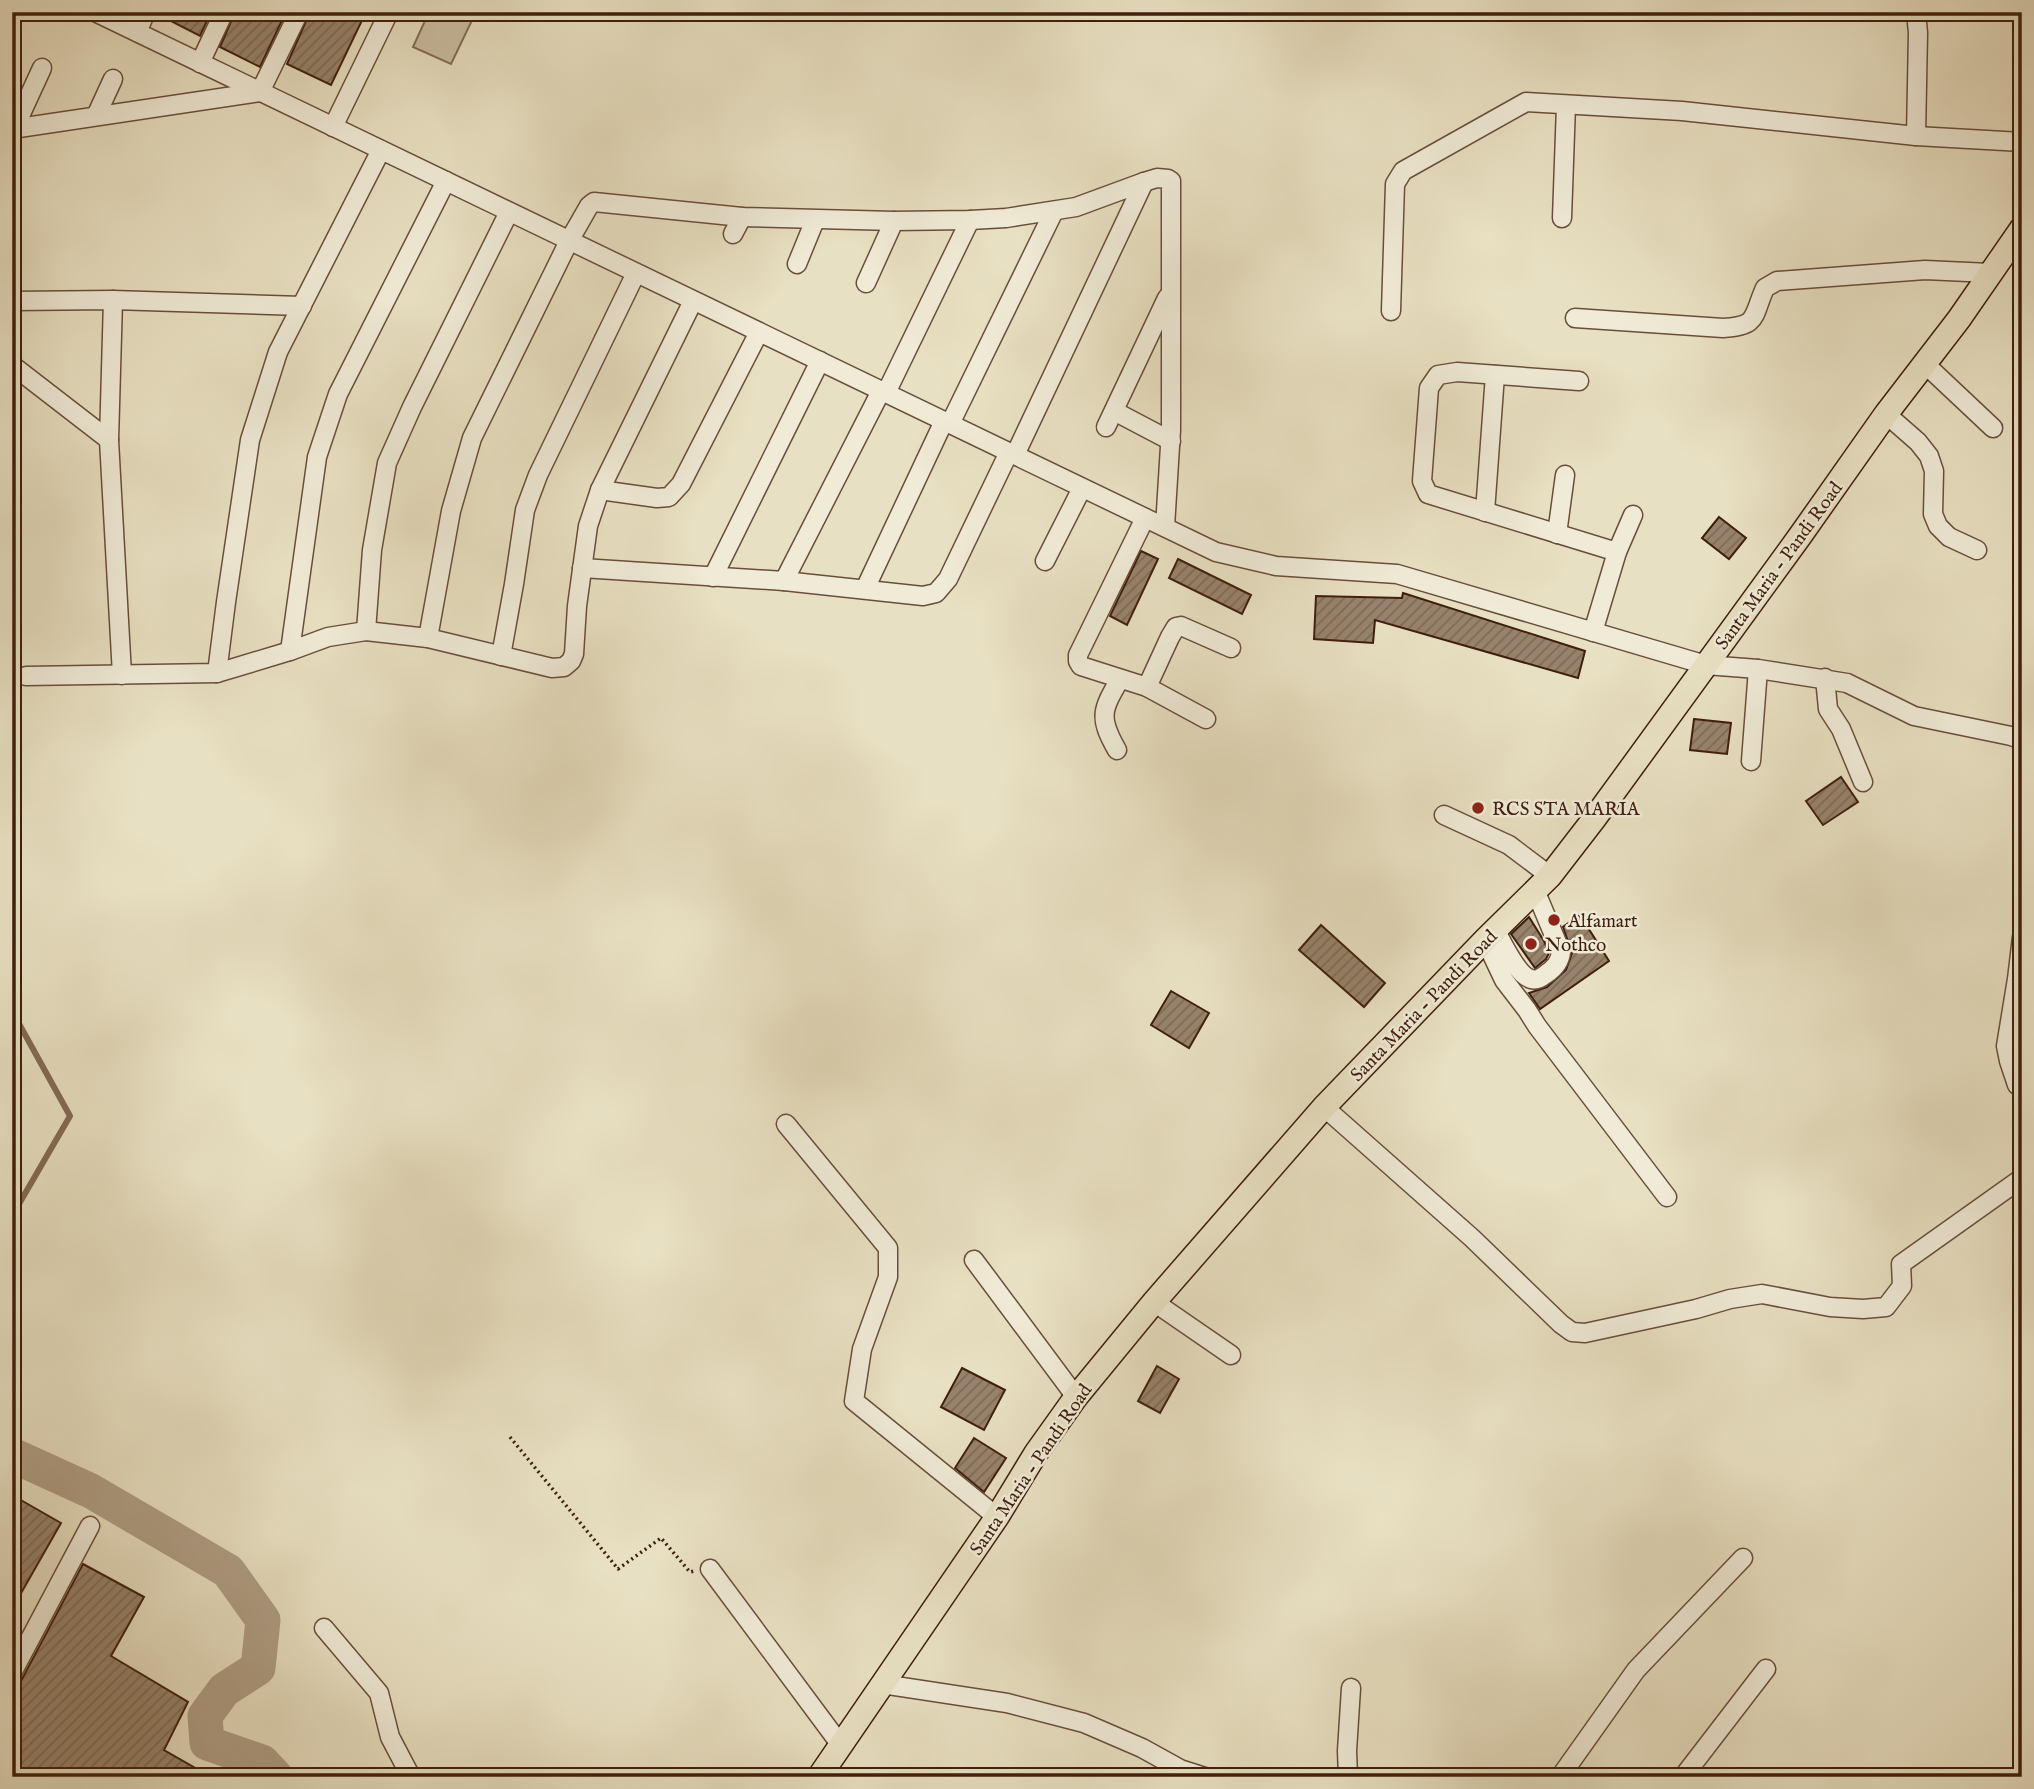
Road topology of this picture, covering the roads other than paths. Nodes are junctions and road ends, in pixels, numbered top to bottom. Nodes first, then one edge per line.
1 (95, 12) edge
2 (146, 12) edge
3 (224, 12) edge
4 (299, 12) edge
5 (389, 12) edge
6 (1916, 12) edge
7 (137, 32) junction
8 (200, 63) junction
9 (42, 68) dead end
10 (113, 79) dead end
11 (260, 92) junction
12 (1566, 105) junction
13 (96, 116) junction
14 (333, 127) junction
15 (13, 129) edge
16 (1916, 136) junction
17 (2022, 142) edge
18 (381, 150) junction
19 (446, 181) junction
20 (1144, 182) junction
21 (1054, 211) junction
22 (509, 212) junction
23 (742, 217) junction
24 (1562, 218) dead end
25 (815, 220) junction
26 (970, 220) junction
27 (894, 221) junction
28 (2022, 228) edge
29 (733, 234) dead end
30 (569, 241) junction
31 (797, 264) dead end
32 (636, 273) junction
33 (1990, 273) junction
34 (866, 283) dead end
35 (1170, 292) junction
36 (113, 300) junction
37 (12, 301) edge
38 (694, 301) junction
39 (302, 306) junction
40 (1391, 311) dead end
41 (1575, 318) dead end
42 (759, 332) junction
43 (820, 361) junction
44 (12, 365) edge
45 (1924, 365) junction
46 (1495, 375) junction
47 (1579, 381) dead end
48 (883, 392) junction
49 (1114, 411) junction
50 (1886, 414) junction
51 (947, 423) junction
52 (1106, 427) dead end
53 (1993, 428) dead end
54 (109, 440) junction
55 (1171, 441) junction
56 (1012, 454) junction
57 (1564, 475) dead end
58 (1082, 488) junction
59 (600, 490) junction
60 (1485, 512) junction
61 (1633, 515) dead end
62 (1145, 518) junction
63 (1165, 527) junction
64 (1557, 534) junction
65 (1978, 550) dead end
66 (1617, 552) junction
67 (1045, 561) dead end
68 (582, 568) junction
69 (713, 577) junction
70 (784, 582) junction
71 (865, 589) junction
72 (366, 631) junction
73 (1593, 632) junction
74 (428, 638) junction
75 (1231, 648) dead end
76 (290, 652) junction
77 (501, 656) junction
78 (1706, 665) junction
79 (1758, 669) junction
80 (217, 673) junction
81 (122, 675) junction
82 (26, 676) dead end
83 (1825, 678) junction
84 (1120, 679) junction
85 (1147, 687) junction
86 (1206, 719) dead end
87 (2022, 740) edge
88 (1117, 750) dead end
89 (1751, 761) dead end
90 (1863, 782) dead end
91 (1444, 815) dead end
92 (1543, 883) junction
93 (1490, 934) junction
94 (2022, 937) edge
95 (2017, 1085) dead end
96 (1324, 1107) junction
97 (786, 1124) dead end
98 (2022, 1178) edge
99 (1667, 1196) dead end
100 (974, 1260) dead end
101 (1154, 1302) junction
102 (1231, 1355) dead end
103 (1076, 1397) junction
104 (997, 1517) junction
105 (90, 1526) dead end
106 (1743, 1558) dead end
107 (710, 1569) road end
108 (324, 1628) dead end
109 (1766, 1669) dead end
110 (12, 1673) edge
111 (883, 1685) junction
112 (1351, 1688) dead end
113 (840, 1744) junction
114 (1179, 1773) edge
115 (411, 1777) edge
116 (820, 1777) edge
117 (1205, 1777) edge
118 (1348, 1777) edge
119 (1560, 1777) edge
120 (1684, 1777) edge

1 - 7 street
2 - 7 street
3 - 8 street
4 - 11 street
5 - 14 street
6 - 16 street
7 - 8 street
8 - 11 street
9 - 15 street
10 - 13 street
11 - 13 street
11 - 14 street
12 - 16 street
12 - 24 street
12 - 40 street
13 - 15 street
14 - 18 street
16 - 17 street
18 - 19 street
18 - 39 street
19 - 22 street
19 - 76 street
20 - 21 street
20 - 35 street
20 - 56 street
21 - 26 street
21 - 51 street
22 - 30 street
22 - 72 street
23 - 25 street
23 - 29 street
23 - 30 street
25 - 27 street
25 - 31 street
26 - 27 street
26 - 48 street
27 - 34 street
28 - 33 main road, Santa Maria - Pandi Road
30 - 32 street
30 - 74 street
32 - 38 street
32 - 77 street
33 - 41 street
33 - 45 main road, Santa Maria - Pandi Road
35 - 49 street
35 - 55 street
36 - 37 street
36 - 39 street
36 - 54 street
38 - 42 street
38 - 59 street
39 - 80 street
42 - 43 street
42 - 59 street
43 - 48 street
43 - 69 street
44 - 54 street
45 - 50 main road, Santa Maria - Pandi Road
45 - 53 street
46 - 47 street
46 - 60 street
46 - 60 street
48 - 51 street
48 - 70 street
49 - 52 street
49 - 55 street
50 - 65 street
50 - 78 main road, Santa Maria - Pandi Road
51 - 56 street
51 - 71 street
54 - 81 street
55 - 63 street
56 - 58 street
56 - 71 street
57 - 64 street
58 - 62 street
58 - 67 street
59 - 68 street
60 - 64 street
61 - 66 street
62 - 63 street
62 - 84 street
63 - 73 street
64 - 66 street
66 - 73 street
68 - 69 street
68 - 77 street
69 - 70 street
70 - 71 street
72 - 74 street
72 - 76 street
73 - 78 street
74 - 77 street
75 - 85 street
76 - 80 street
78 - 79 street
78 - 92 main road, Santa Maria - Pandi Road
79 - 83 street
79 - 89 street
80 - 81 street
81 - 82 street
83 - 87 street
83 - 90 street
84 - 85 street
84 - 88 street
85 - 86 street
91 - 92 street
92 - 93 main road, Santa Maria - Pandi Road
92 - 93 street
93 - 96 main road, Santa Maria - Pandi Road
93 - 99 street
94 - 95 street
96 - 98 street
96 - 101 main road, Santa Maria - Pandi Road
97 - 104 street
100 - 103 street
101 - 102 street
101 - 103 main road, Santa Maria - Pandi Road
103 - 104 main road, Santa Maria - Pandi Road
104 - 111 main road, Santa Maria - Pandi Road
105 - 110 street
106 - 119 street
107 - 113 street
108 - 115 street
109 - 120 street
111 - 113 main road, Santa Maria - Pandi Road
111 - 114 street
112 - 118 street
113 - 116 main road, Santa Maria - Pandi Road
114 - 117 street

